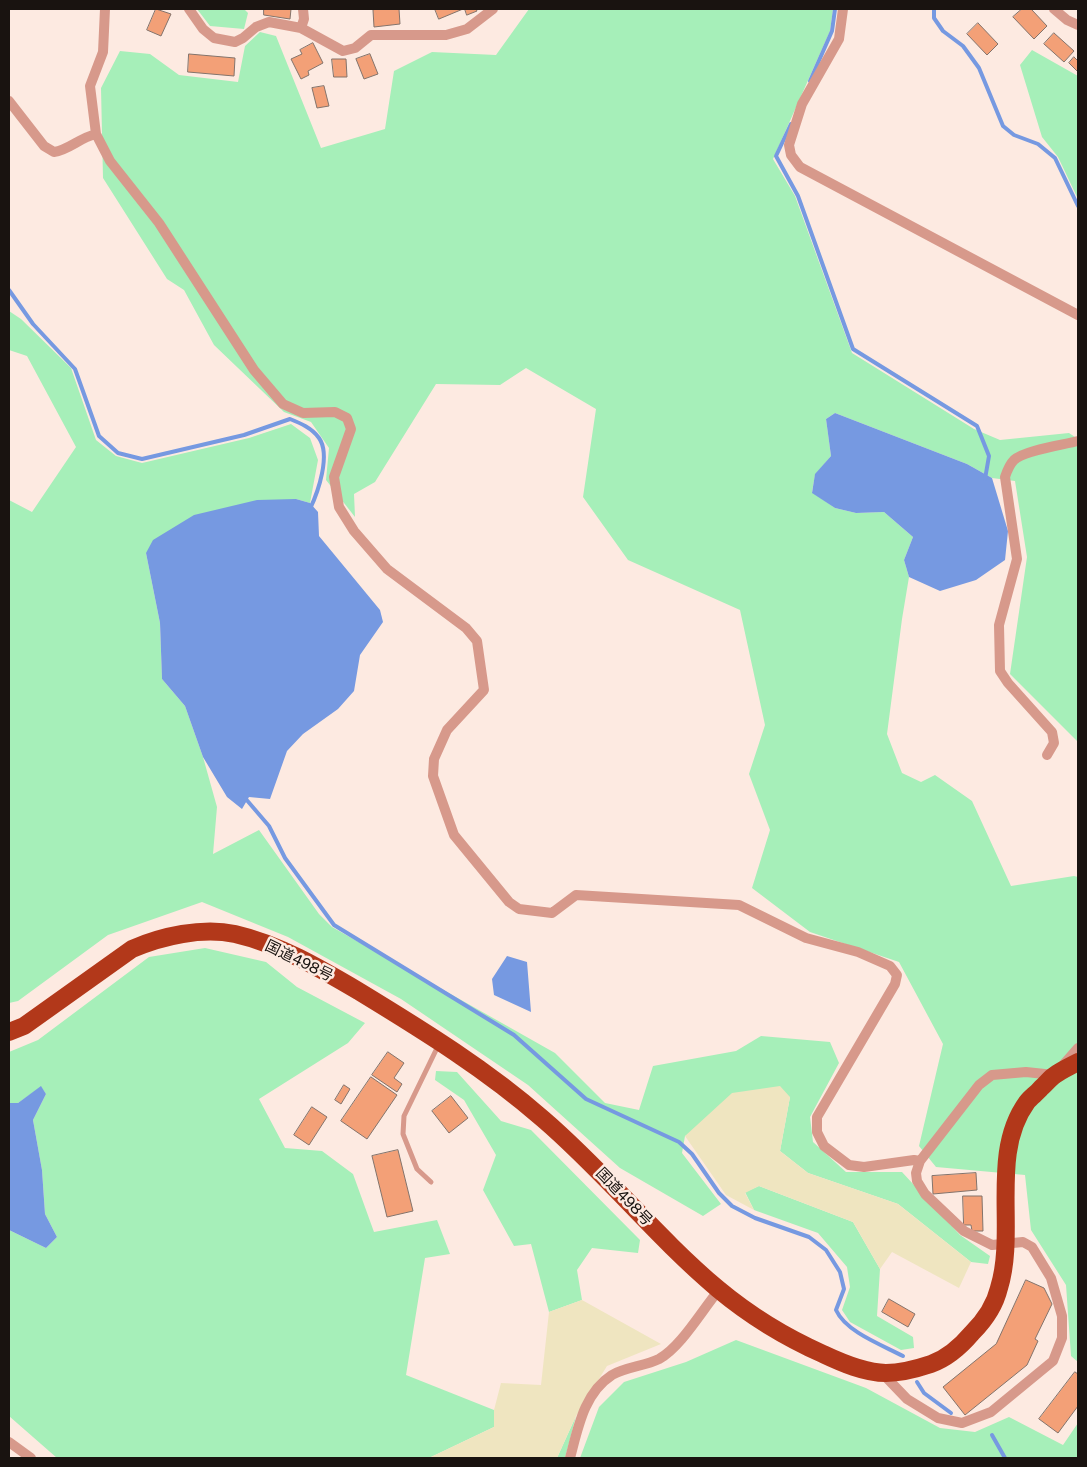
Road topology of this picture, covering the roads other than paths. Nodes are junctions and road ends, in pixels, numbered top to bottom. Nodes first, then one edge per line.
1 (105, 9) edge
2 (189, 9) edge
3 (303, 9) edge
4 (493, 9) edge
5 (843, 9) edge
6 (1054, 9) edge
7 (1078, 25) edge
8 (301, 28) junction
9 (9, 101) edge
10 (96, 134) junction
11 (1078, 315) edge
12 (1078, 441) edge
13 (1047, 755) dead end
14 (9, 1032) edge
15 (440, 1041) junction
16 (1078, 1048) edge
17 (1078, 1062) edge
18 (1054, 1075) junction
19 (920, 1162) junction
20 (430, 1182) dead end
21 (1007, 1244) junction
22 (720, 1290) junction
23 (882, 1373) junction
24 (9, 1442) edge
25 (31, 1458) edge
26 (570, 1458) edge

1 - 10 street
2 - 8 street
3 - 8 street
4 - 8 street
5 - 11 street
6 - 7 street
9 - 10 street
10 - 19 street
12 - 13 street
14 - 15 highway, 国道498号
15 - 20 lane
15 - 22 highway, 国道498号
16 - 18 street
17 - 18 highway, 国道498号
18 - 19 street
18 - 21 highway, 国道498号
19 - 21 street
21 - 23 highway, 国道498号
21 - 23 street
22 - 23 highway, 国道498号
22 - 26 street
24 - 25 street

